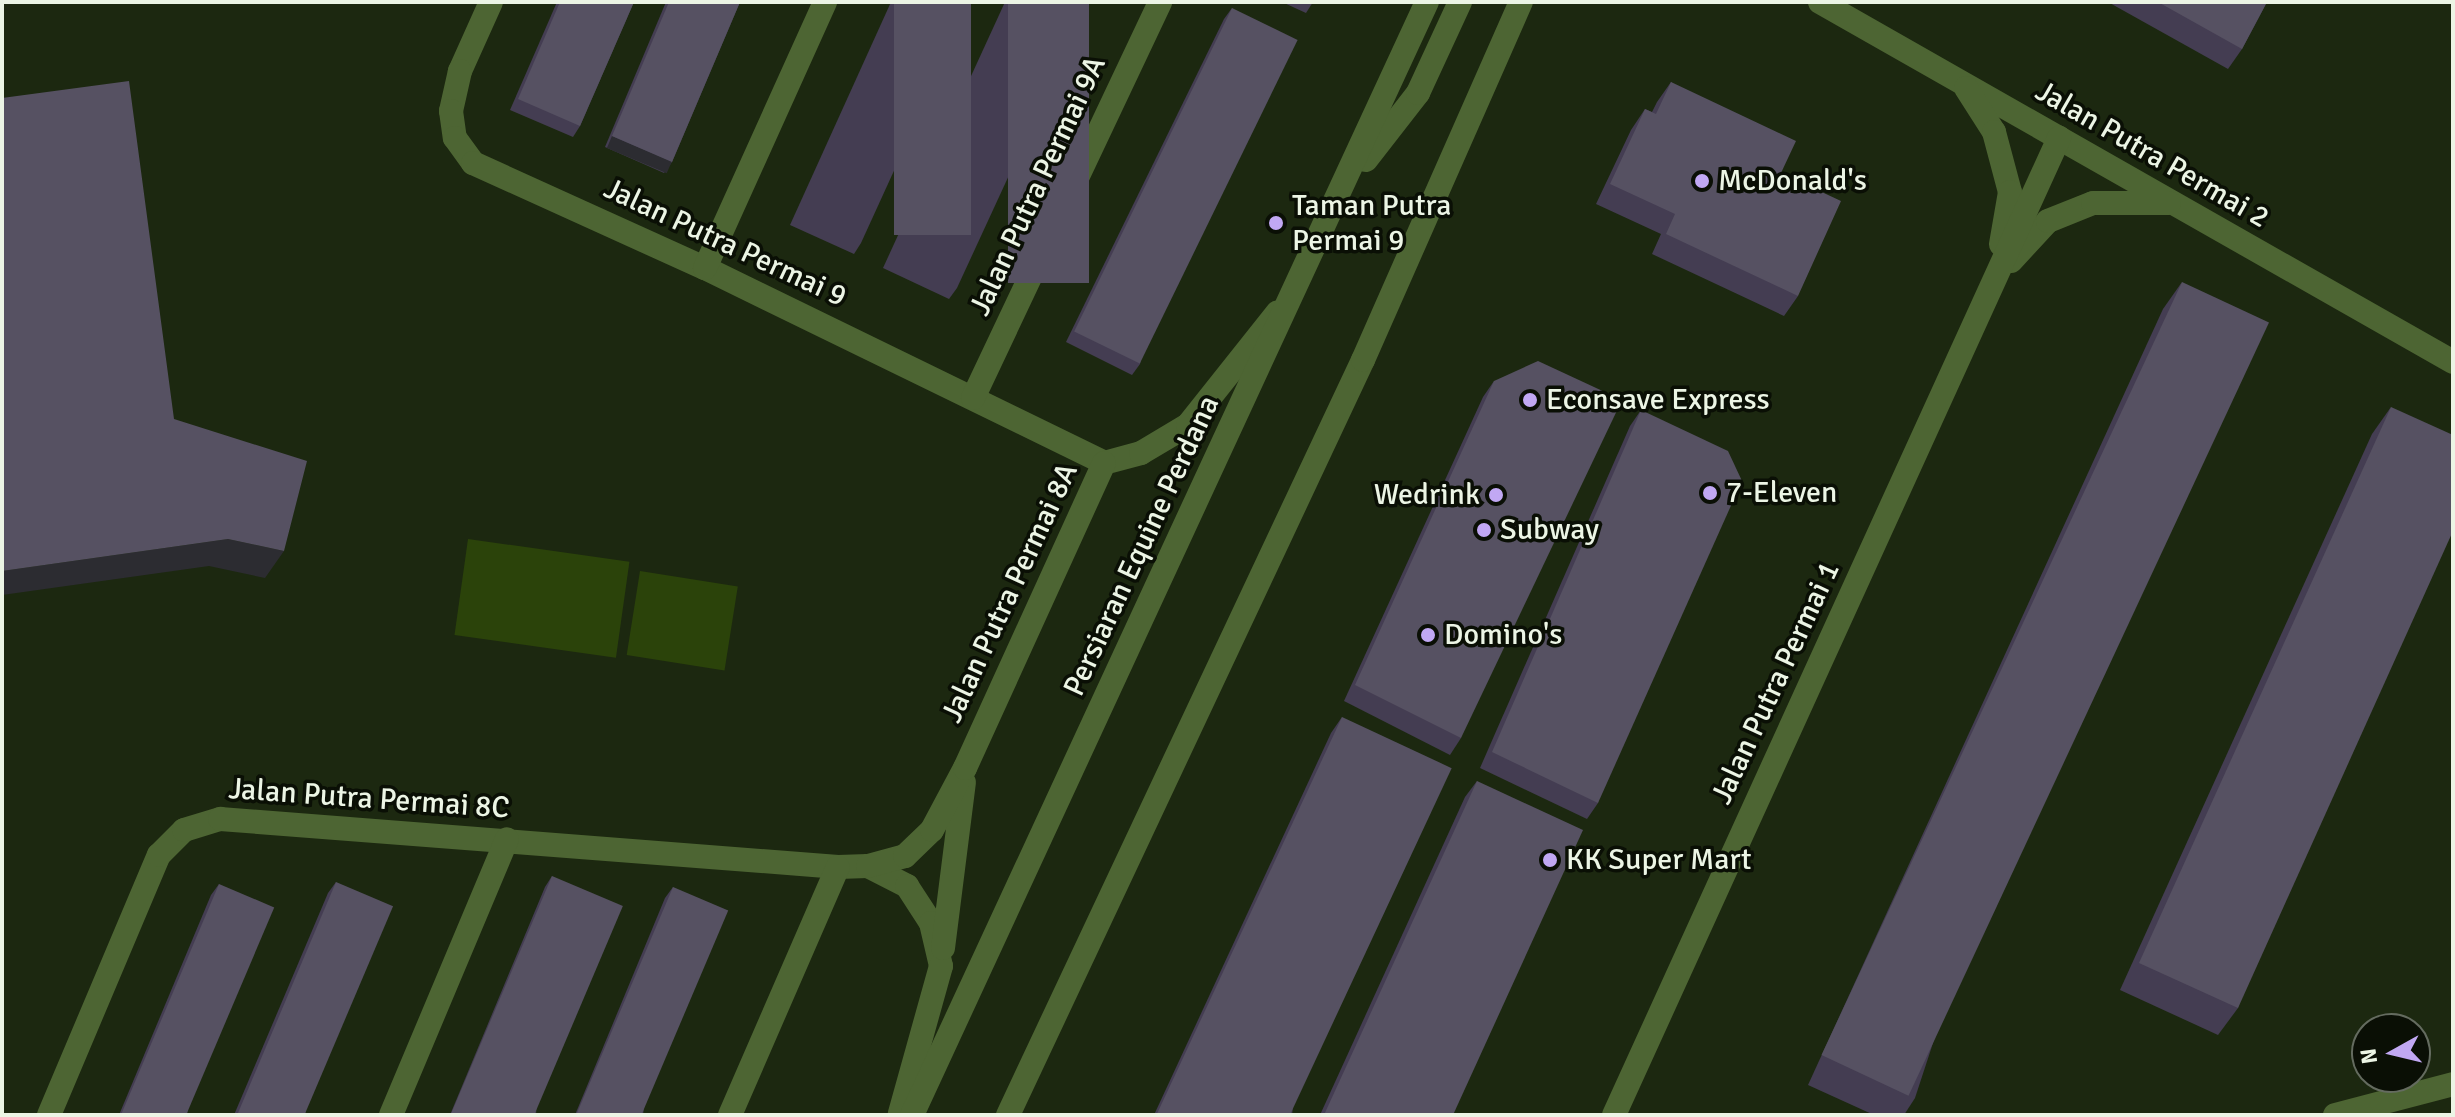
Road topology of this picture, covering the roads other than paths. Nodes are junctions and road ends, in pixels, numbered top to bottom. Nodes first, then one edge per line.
1 (491, 2) edge
2 (825, 2) edge
3 (1160, 2) edge
4 (1427, 2) edge
5 (1460, 2) edge
6 (1531, 2) edge
7 (1820, 2) edge
8 (1516, 11) edge
9 (1964, 85) junction
10 (2059, 138) junction
11 (1343, 190) junction
12 (2173, 203) junction
13 (705, 268) junction
14 (1995, 278) junction
15 (1295, 293) junction
16 (2453, 362) edge
17 (973, 398) junction
18 (1104, 463) junction
19 (965, 768) junction
20 (507, 839) junction
21 (868, 866) junction
22 (838, 867) junction
23 (941, 966) junction
24 (2453, 1084) edge
25 (49, 1115) edge
26 (391, 1115) edge
27 (730, 1115) edge
28 (899, 1115) edge
29 (912, 1115) edge
30 (1008, 1115) edge
31 (1614, 1115) edge
32 (2335, 1115) edge

1 - 13 street, Jalan Putra Permai 9
2 - 13 street
3 - 17 street, Jalan Putra Permai 9A
4 - 11 street, Persiaran Equine Perdana
5 - 11 street
6 - 8 street
7 - 9 street, Jalan Putra Permai 2
8 - 30 street
9 - 10 street, Jalan Putra Permai 2
9 - 14 street, Jalan Putra Permai 1
10 - 12 street, Jalan Putra Permai 2
10 - 14 street, Jalan Putra Permai 1
11 - 15 street, Persiaran Equine Perdana
12 - 14 street, Jalan Putra Permai 1
12 - 16 street, Jalan Putra Permai 2
13 - 17 street, Jalan Putra Permai 9
14 - 31 street, Jalan Putra Permai 1
15 - 18 street, Jalan Putra Permai 8A
15 - 29 street, Persiaran Equine Perdana
17 - 18 street, Jalan Putra Permai 9
18 - 19 street, Jalan Putra Permai 8A
19 - 21 street, Jalan Putra Permai 8A
19 - 23 street
20 - 22 street, Jalan Putra Permai 8C
20 - 25 street, Jalan Putra Permai 8C
20 - 26 street
21 - 22 street, Jalan Putra Permai 8C
21 - 23 street
22 - 27 street
23 - 28 street
24 - 32 street

